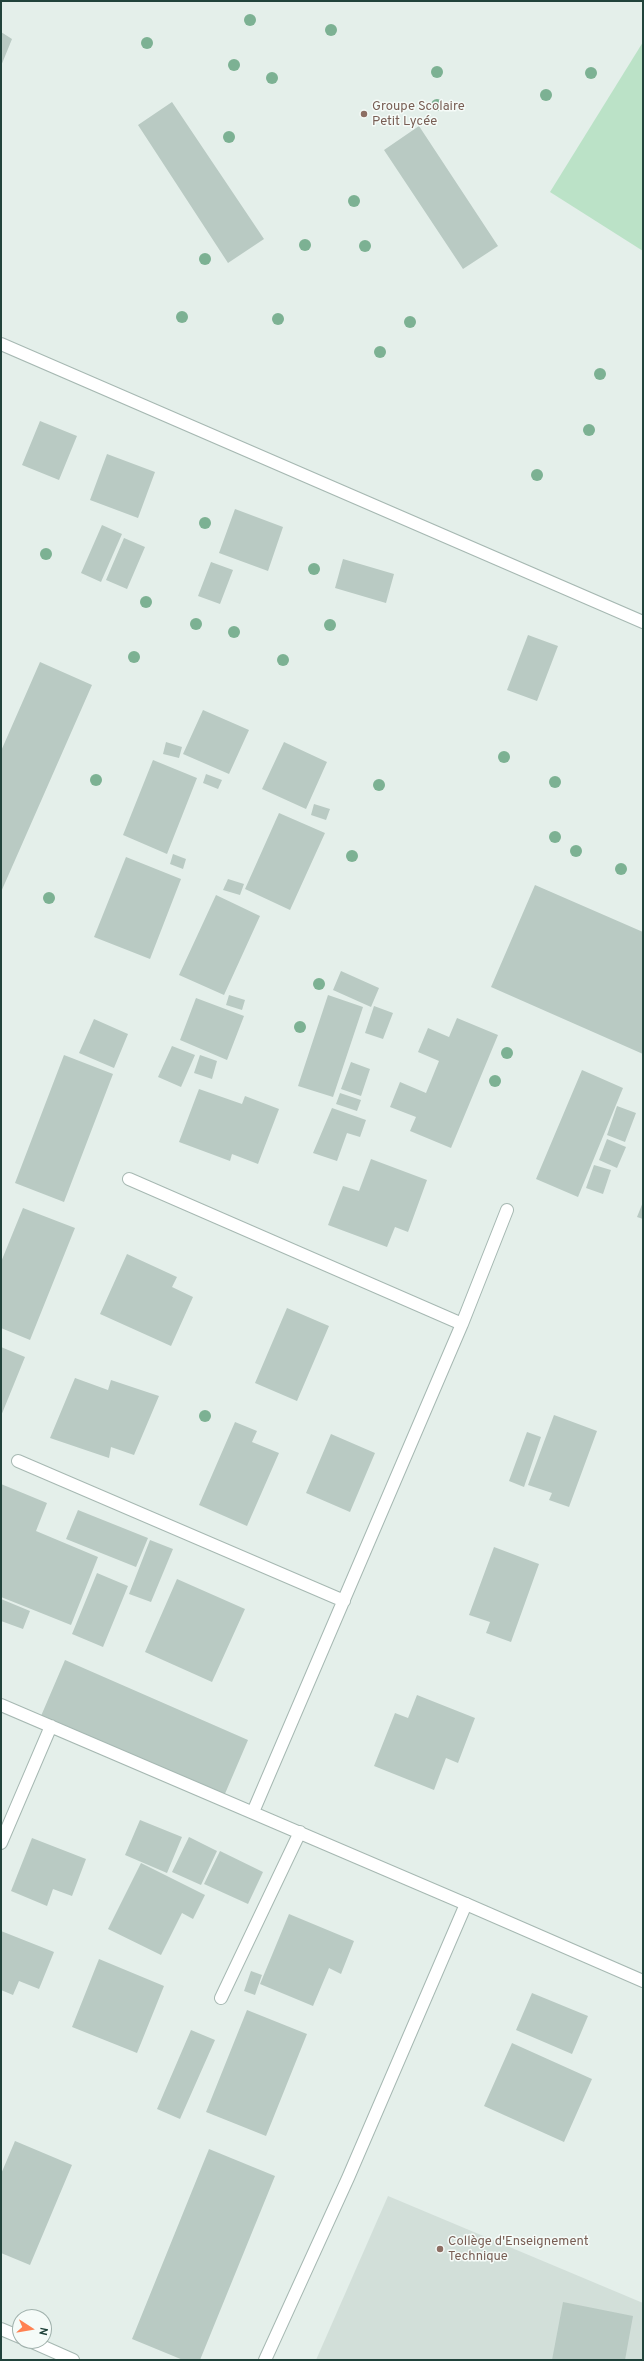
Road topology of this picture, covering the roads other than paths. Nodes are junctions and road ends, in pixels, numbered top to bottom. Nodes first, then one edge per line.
1 (1, 344) edge
2 (643, 622) edge
3 (129, 1180) dead end
4 (507, 1210) dead end
5 (462, 1324) junction
6 (18, 1461) dead end
7 (344, 1602) junction
8 (1, 1705) edge
9 (51, 1726) junction
10 (253, 1812) junction
11 (300, 1832) junction
12 (1, 1843) edge
13 (466, 1904) junction
14 (643, 1981) edge
15 (221, 1998) dead end
16 (1, 2329) edge
17 (12, 2334) edge
18 (48, 2349) edge
19 (73, 2360) edge
20 (265, 2360) edge

1 - 2 street
3 - 5 street
4 - 5 street
5 - 7 street
6 - 7 street
7 - 10 street
8 - 9 street
9 - 10 street
9 - 12 street
10 - 11 street
11 - 13 street
11 - 15 street
13 - 14 street
13 - 20 street
16 - 17 street
18 - 19 street

